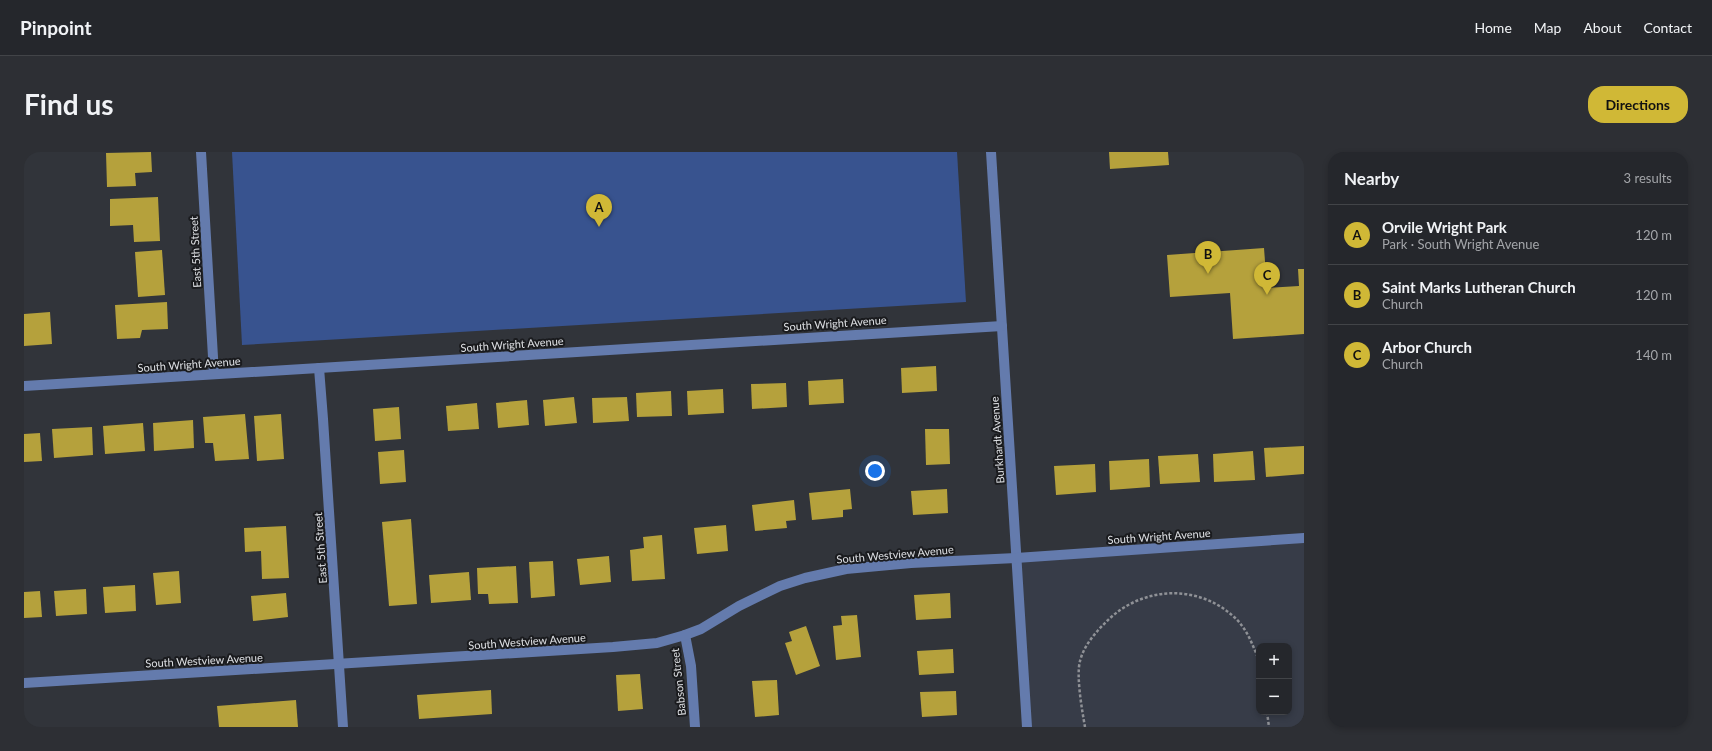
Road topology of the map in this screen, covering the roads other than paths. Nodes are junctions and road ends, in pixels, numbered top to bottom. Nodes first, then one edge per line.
1 (201, 152) edge
2 (991, 152) edge
3 (1002, 326) junction
4 (319, 368) junction
5 (214, 374) junction
6 (24, 386) edge
7 (1304, 538) edge
8 (1016, 558) junction
9 (685, 635) junction
10 (339, 664) junction
11 (24, 683) edge
12 (343, 727) edge
13 (695, 727) edge
14 (1027, 727) edge

1 - 5 street, East 5th Street
2 - 3 street, Burkhardt Avenue
3 - 4 street, South Wright Avenue
3 - 8 street, Burkhardt Avenue
4 - 5 street, South Wright Avenue
4 - 10 street, East 5th Street
5 - 6 street, South Wright Avenue
7 - 8 street, South Wright Avenue
8 - 9 street, South Westview Avenue
8 - 14 street, Burkhardt Avenue
9 - 10 street, South Westview Avenue
9 - 13 street, Babson Street
10 - 11 street, South Westview Avenue
10 - 12 street, East 5th Street

